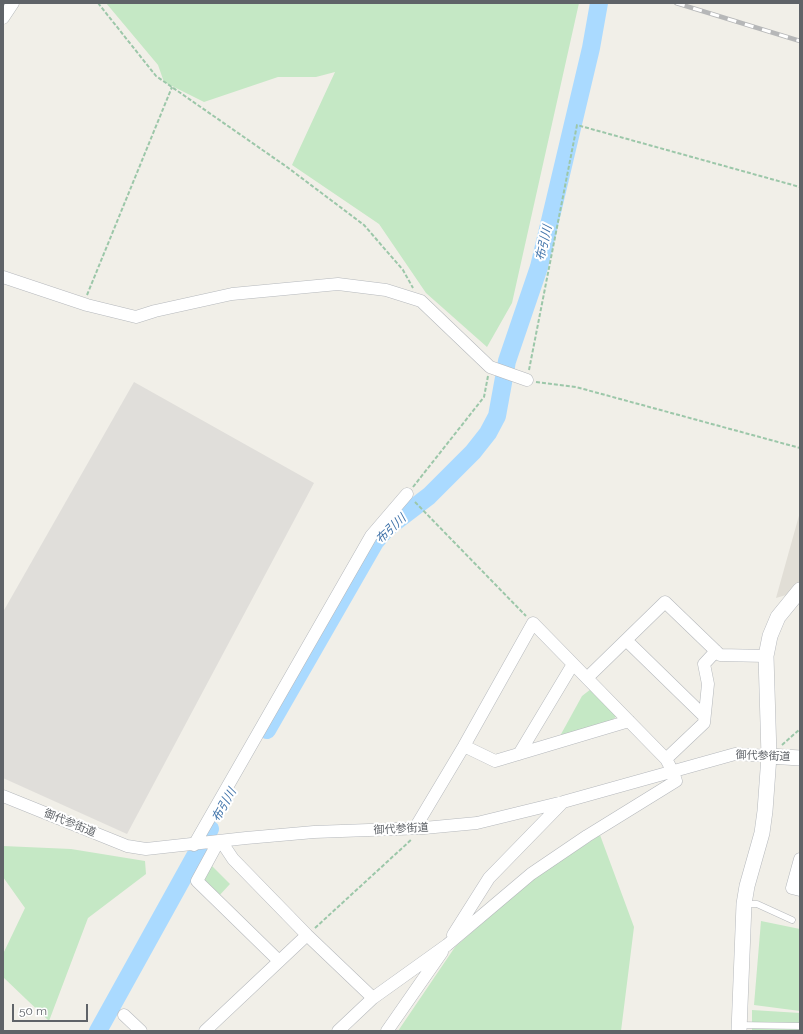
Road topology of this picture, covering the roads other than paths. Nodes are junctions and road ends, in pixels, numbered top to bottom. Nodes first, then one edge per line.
1 (13, 3) edge
2 (3, 18) edge
3 (3, 277) edge
4 (521, 378) road end
5 (407, 494) road end
6 (800, 590) edge
7 (626, 640) junction
8 (716, 651) junction
9 (766, 656) junction
10 (573, 664) junction
11 (587, 678) junction
12 (704, 716) junction
13 (629, 721) junction
14 (464, 746) junction
15 (519, 754) junction
16 (768, 756) junction
17 (800, 758) edge
18 (666, 759) junction
19 (674, 772) junction
20 (3, 796) edge
21 (563, 802) junction
22 (420, 828) junction
23 (216, 842) junction
24 (196, 844) junction
25 (800, 859) edge
26 (800, 890) edge
27 (744, 904) junction
28 (792, 920) dead end
29 (307, 935) junction
30 (447, 945) junction
31 (279, 961) junction
32 (373, 998) junction
33 (124, 1015) dead end
34 (800, 1026) edge
35 (739, 1028) edge
36 (141, 1031) edge
37 (205, 1031) edge
38 (338, 1031) edge
39 (388, 1031) edge

1 - 2 street
3 - 4 street
5 - 24 street
6 - 9 street
7 - 8 street
7 - 11 street
7 - 12 street
8 - 9 street
8 - 12 street
9 - 16 street
10 - 11 street
10 - 14 street
10 - 15 street
11 - 13 street
12 - 18 street
13 - 15 street
13 - 18 street
14 - 15 street
14 - 22 street
16 - 17 street, 御代参街道
16 - 19 street, 御代参街道
16 - 27 street
18 - 19 street
19 - 21 street, 御代参街道
19 - 30 street
20 - 24 street, 御代参街道
21 - 22 street, 御代参街道
21 - 30 street
22 - 23 street, 御代参街道
23 - 24 street, 御代参街道
23 - 29 street
23 - 31 street
25 - 26 street
27 - 28 lane
27 - 35 street
29 - 31 street
29 - 32 street
30 - 32 street
30 - 39 street
31 - 37 street
32 - 38 street
33 - 36 street
34 - 35 lane

